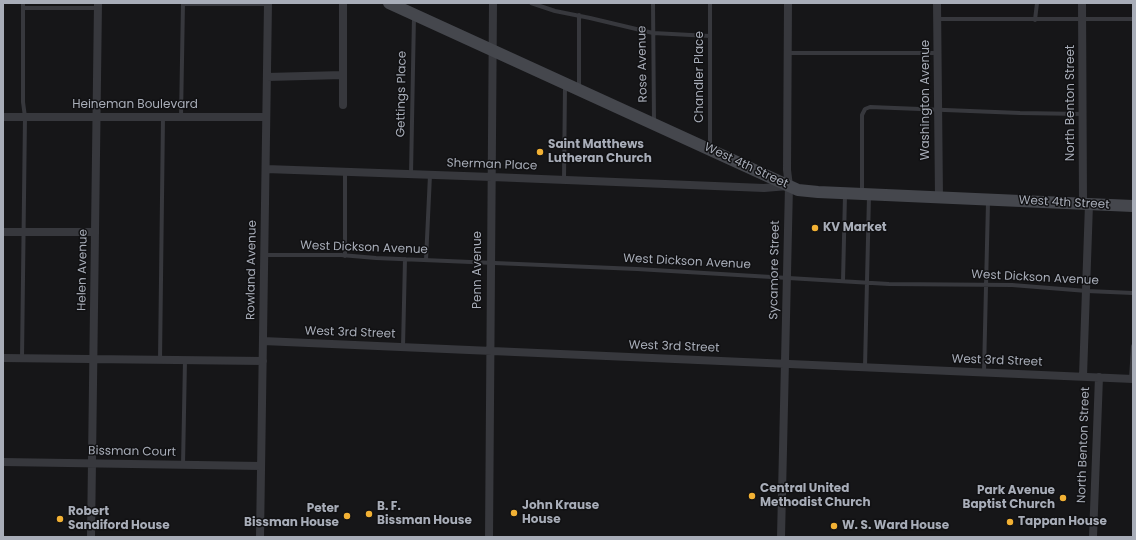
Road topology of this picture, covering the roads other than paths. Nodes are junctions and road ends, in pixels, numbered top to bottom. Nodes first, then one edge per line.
1 (23, 3) edge
2 (268, 3) edge
3 (343, 3) edge
4 (388, 3) edge
5 (492, 3) edge
6 (531, 3) edge
7 (653, 3) edge
8 (710, 3) edge
9 (788, 3) edge
10 (937, 3) edge
11 (1037, 3) edge
12 (1082, 3) edge
13 (183, 4) edge
14 (98, 5) edge
15 (23, 8) junction
16 (414, 14) junction
17 (579, 15) junction
18 (938, 19) junction
19 (1133, 19) edge
20 (1035, 20) junction
21 (1082, 20) junction
22 (653, 33) junction
23 (710, 36) junction
24 (493, 50) junction
25 (788, 53) junction
26 (938, 53) junction
27 (343, 75) junction
28 (267, 77) junction
29 (565, 84) junction
30 (578, 90) junction
31 (343, 105) dead end
32 (938, 110) junction
33 (1083, 114) junction
34 (3, 117) edge
35 (25, 117) junction
36 (97, 117) junction
37 (163, 117) junction
38 (181, 117) junction
39 (266, 117) junction
40 (654, 124) junction
41 (710, 150) junction
42 (266, 169) junction
43 (345, 171) junction
44 (410, 174) junction
45 (430, 174) junction
46 (492, 176) junction
47 (564, 180) junction
48 (789, 186) junction
49 (845, 193) junction
50 (866, 194) junction
51 (938, 197) junction
52 (988, 199) junction
53 (1086, 204) junction
54 (1133, 206) edge
55 (3, 232) edge
56 (24, 232) junction
57 (95, 232) junction
58 (264, 255) junction
59 (345, 256) junction
60 (405, 259) junction
61 (426, 260) junction
62 (490, 263) junction
63 (786, 277) junction
64 (843, 281) junction
65 (866, 282) junction
66 (986, 285) junction
67 (1087, 291) junction
68 (1133, 293) edge
69 (263, 341) junction
70 (1133, 346) edge
71 (403, 347) junction
72 (490, 351) junction
73 (3, 358) edge
74 (22, 358) junction
75 (93, 359) junction
76 (160, 360) junction
77 (184, 360) junction
78 (263, 361) junction
79 (785, 364) junction
80 (865, 367) junction
81 (984, 372) junction
82 (1083, 376) junction
83 (1099, 377) junction
84 (1132, 379) edge
85 (3, 462) edge
86 (92, 463) junction
87 (183, 465) junction
88 (261, 466) junction
89 (91, 537) edge
90 (260, 537) edge
91 (489, 537) edge
92 (781, 537) edge
93 (1093, 537) edge

1 - 15 lane
2 - 13 lane
2 - 28 street, Rowland Avenue
3 - 27 street
4 - 16 main road, West 4th Street
5 - 24 street, Penn Avenue
6 - 17 lane
7 - 22 lane, Rose Avenue
8 - 23 lane, Chandler Place
9 - 25 street, Sycamore Street
10 - 18 street, Washington Avenue
11 - 20 lane
12 - 21 street, North Benton Street
13 - 38 lane
14 - 15 lane
14 - 36 street, Helen Avenue
15 - 35 lane
16 - 24 main road, West 4th Street
16 - 44 lane, Gettings Place
17 - 22 lane
17 - 30 lane
18 - 20 lane
18 - 26 street, Washington Avenue
19 - 21 lane
20 - 21 lane
21 - 33 street, North Benton Street
22 - 23 lane
22 - 40 lane, Rose Avenue
23 - 41 lane, Chandler Place
24 - 29 main road, West 4th Street
24 - 46 street, Penn Avenue
25 - 26 lane
25 - 48 street, Sycamore Street
26 - 32 street, Washington Avenue
27 - 28 street
27 - 31 street
28 - 39 street, Rowland Avenue
29 - 30 main road, West 4th Street
29 - 47 lane
30 - 40 main road, West 4th Street
32 - 33 lane
32 - 50 lane
32 - 51 street, Washington Avenue
33 - 53 street, North Benton Street
34 - 35 street, Heineman Boulevard
35 - 36 street, Heineman Boulevard
35 - 56 lane
36 - 37 street, Heineman Boulevard
36 - 57 street, Helen Avenue
37 - 38 street, Heineman Boulevard
37 - 76 lane
38 - 39 street, Heineman Boulevard
39 - 42 street, Rowland Avenue
40 - 41 main road, West 4th Street
41 - 48 main road, West 4th Street
42 - 43 street, Sherman Place
42 - 58 street, Rowland Avenue
43 - 44 street, Sherman Place
43 - 59 lane
44 - 45 street, Sherman Place
45 - 46 street, Sherman Place
45 - 61 lane
46 - 47 street, Sherman Place
46 - 62 street, Penn Avenue
47 - 48 street, Sherman Place
48 - 49 main road, West 4th Street
48 - 63 street, Sycamore Street
49 - 50 main road, West 4th Street
49 - 64 lane
50 - 51 main road, West 4th Street
50 - 65 lane
51 - 52 main road, West 4th Street
52 - 53 main road, West 4th Street
52 - 66 lane
53 - 54 main road, West 4th Street
53 - 67 street, North Benton Street
55 - 56 street
56 - 57 street
56 - 74 lane
57 - 75 street, Helen Avenue
58 - 59 lane, West Dickson Avenue
58 - 69 street, Rowland Avenue
59 - 60 lane, West Dickson Avenue
60 - 61 lane, West Dickson Avenue
60 - 71 lane
61 - 62 lane, West Dickson Avenue
62 - 63 lane, West Dickson Avenue
62 - 72 street, Penn Avenue
63 - 64 lane, West Dickson Avenue
63 - 79 street, Sycamore Street
64 - 65 lane, West Dickson Avenue
65 - 66 lane, West Dickson Avenue
65 - 80 lane
66 - 67 lane, West Dickson Avenue
66 - 81 lane
67 - 68 lane, West Dickson Avenue
67 - 82 street, North Benton Street
69 - 71 street, West 3rd Street
69 - 78 street, Rowland Avenue
70 - 84 lane
71 - 72 street, West 3rd Street
72 - 79 street, West 3rd Street
72 - 91 street, Penn Avenue
73 - 74 street
74 - 75 street
75 - 76 street
75 - 86 street, Helen Avenue
76 - 77 street
77 - 78 street
77 - 87 lane
78 - 88 street, Rowland Avenue
79 - 80 street, West 3rd Street
79 - 92 street, Sycamore Street
80 - 81 street, West 3rd Street
81 - 82 street, West 3rd Street
82 - 83 street, West 3rd Street
83 - 84 street
83 - 93 street, North Benton Street
85 - 86 street, Bissman Court
86 - 87 street, Bissman Court
86 - 89 street, Helen Avenue
87 - 88 street, Bissman Court
88 - 90 street, Rowland Avenue

